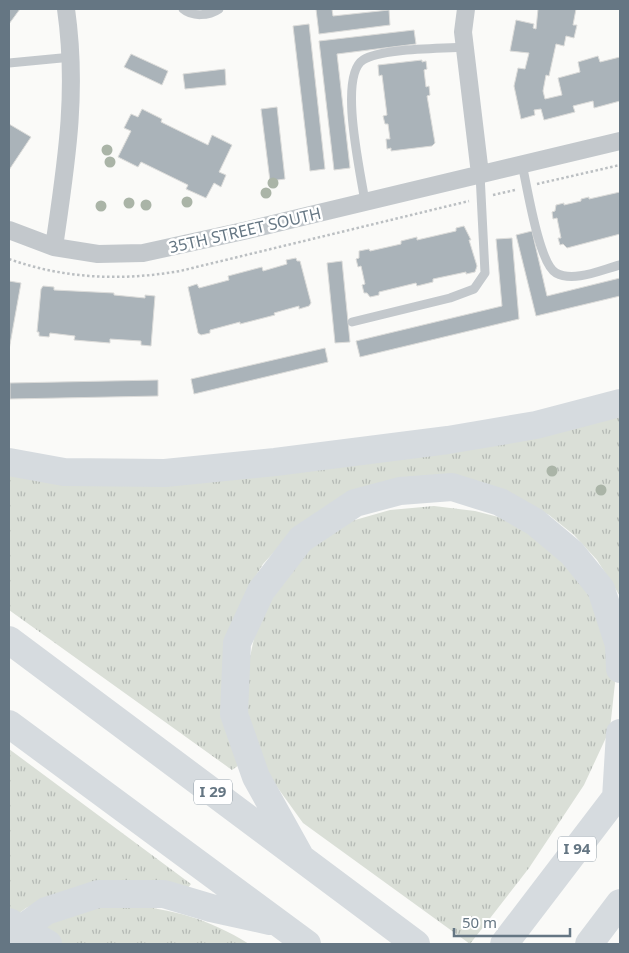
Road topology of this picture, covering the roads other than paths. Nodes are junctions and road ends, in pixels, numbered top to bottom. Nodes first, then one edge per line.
1 (66, 9) edge
2 (183, 9) edge
3 (219, 9) edge
4 (466, 9) edge
5 (465, 47) junction
6 (72, 57) junction
7 (9, 63) edge
8 (620, 141) edge
9 (522, 164) junction
10 (480, 174) junction
11 (365, 202) junction
12 (9, 230) edge
13 (54, 247) junction
14 (620, 265) edge
15 (352, 322) dead end
16 (620, 403) edge
17 (9, 462) edge
18 (9, 640) edge
19 (620, 669) edge
20 (9, 724) edge
21 (620, 733) edge
22 (618, 795) edge
23 (301, 858) junction
24 (620, 903) edge
25 (9, 922) edge
26 (279, 923) junction
27 (9, 938) edge
28 (591, 941) edge
29 (48, 944) edge
30 (307, 944) edge
31 (416, 944) edge
32 (504, 944) edge

1 - 6 street
2 - 3 lane
4 - 5 street
5 - 10 street
5 - 11 lane
6 - 7 lane
6 - 13 street
8 - 9 street, 35TH STREET SOUTH
9 - 10 street, 35TH STREET SOUTH
9 - 14 lane
10 - 11 street, 35TH STREET SOUTH
10 - 15 lane
11 - 13 street, 35TH STREET SOUTH
12 - 13 street, 35TH STREET SOUTH
16 - 17 highway
18 - 23 highway, I 29
19 - 23 highway
20 - 26 highway
21 - 22 highway
22 - 32 highway, I 94
23 - 31 highway, I 29
24 - 28 highway
25 - 29 highway
26 - 27 highway
26 - 30 highway

